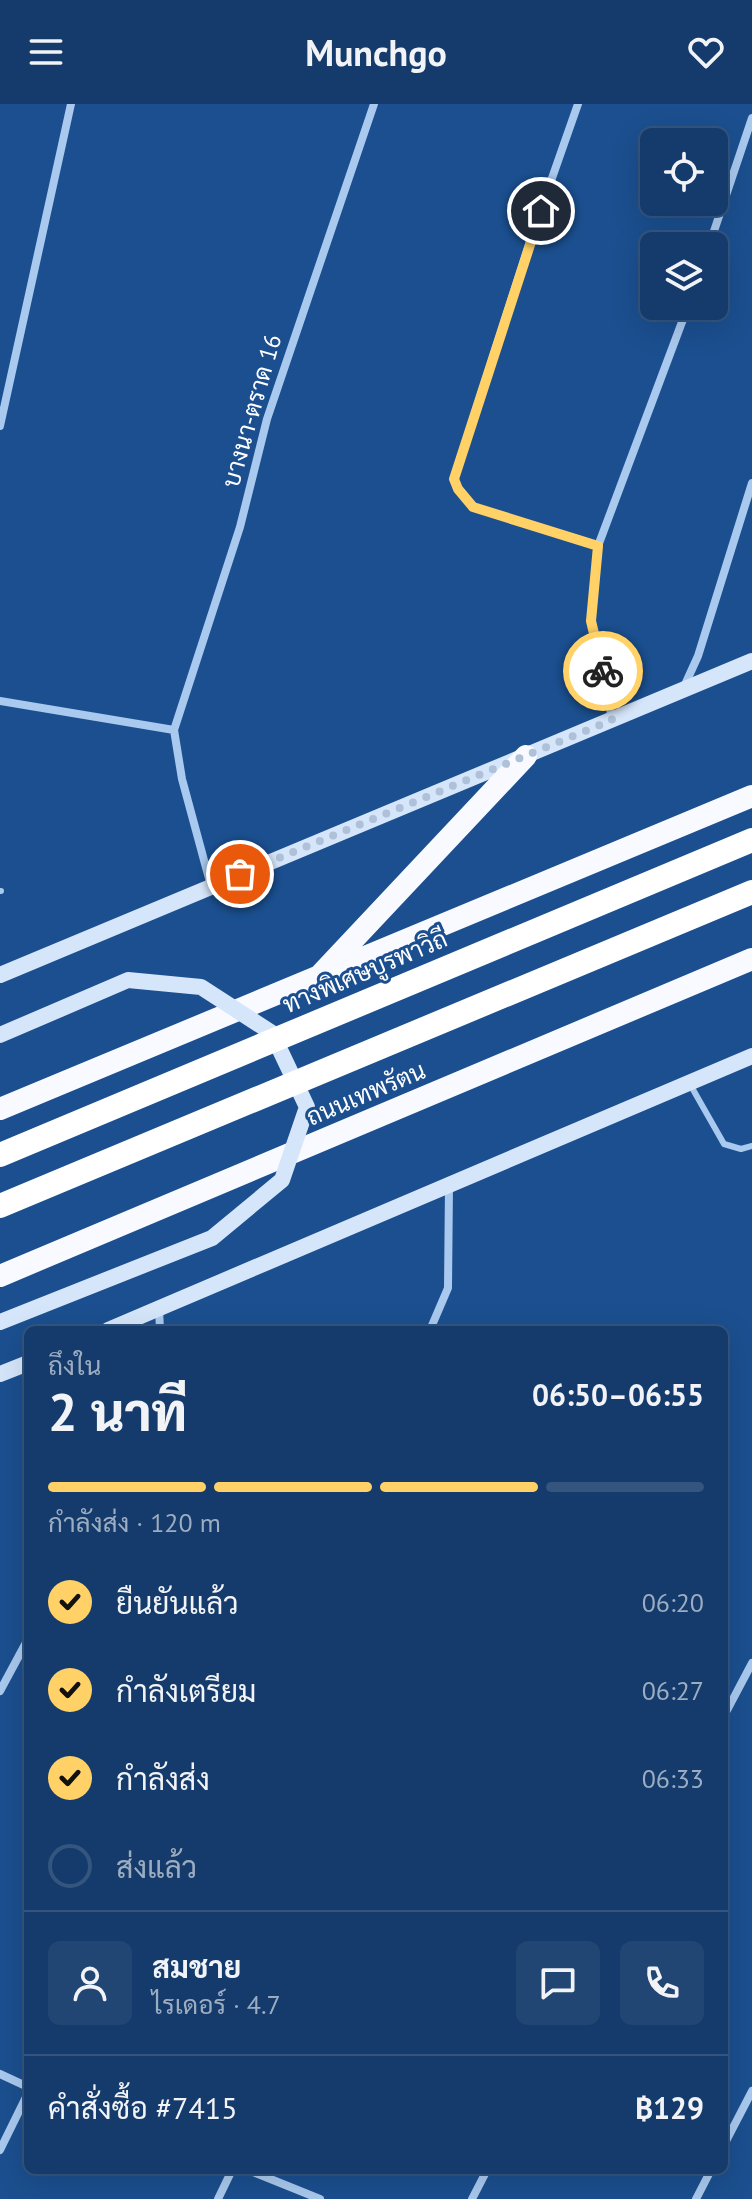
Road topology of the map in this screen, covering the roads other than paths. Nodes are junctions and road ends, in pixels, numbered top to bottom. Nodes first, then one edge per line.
1 (71, 104) edge
2 (374, 104) edge
3 (578, 104) edge
4 (752, 118) edge
5 (714, 232) edge
6 (683, 320) edge
7 (0, 426) edge
8 (752, 483) edge
9 (598, 546) junction
10 (752, 661) edge
11 (683, 690) junction
12 (0, 701) edge
13 (612, 720) junction
14 (174, 730) junction
15 (526, 756) junction
16 (752, 796) edge
17 (752, 840) edge
18 (211, 886) junction
19 (752, 892) edge
20 (752, 959) edge
21 (0, 975) edge
22 (314, 980) junction
23 (0, 1035) edge
24 (752, 1056) edge
25 (689, 1083) junction
26 (0, 1109) edge
27 (752, 1146) edge
28 (0, 1155) edge
29 (449, 1186) junction
30 (0, 1206) edge
31 (0, 1276) edge
32 (159, 1309) junction
33 (0, 1322) edge
34 (118, 1326) edge
35 (160, 1326) edge
36 (432, 1326) edge
37 (24, 1365) edge
38 (0, 1374) edge
39 (24, 1646) edge
40 (752, 1663) edge
41 (0, 1691) edge
42 (728, 1708) edge
43 (0, 2074) edge
44 (24, 2085) edge
45 (752, 2091) edge
46 (24, 2101) edge
47 (728, 2137) edge
48 (0, 2150) edge
49 (230, 2174) edge
50 (258, 2174) edge
51 (485, 2174) edge
52 (709, 2174) edge
53 (218, 2199) edge
54 (320, 2199) edge
55 (472, 2199) edge
56 (696, 2199) edge

1 - 7 street
2 - 14 street, บางนา-ตราด 16
3 - 9 street
4 - 5 street
6 - 9 street
8 - 11 street
9 - 13 street
10 - 11 main road
11 - 13 main road
12 - 14 street
13 - 15 main road
14 - 18 street
15 - 18 main road
15 - 22 highway
16 - 22 highway
17 - 28 highway, ทางพิเศษบูรพาวิถี, bridge
18 - 21 main road
19 - 30 highway, bridge
20 - 31 highway, ถนนเทพรัตน
22 - 26 highway
23 - 33 main road, bridge
24 - 25 main road
25 - 27 lane
25 - 29 main road
29 - 32 main road
29 - 36 street
32 - 34 main road
32 - 35 street
37 - 38 main road
39 - 41 street
40 - 42 street
43 - 44 street
45 - 47 street
46 - 48 street
49 - 53 street
50 - 54 street
51 - 55 street
52 - 56 street

